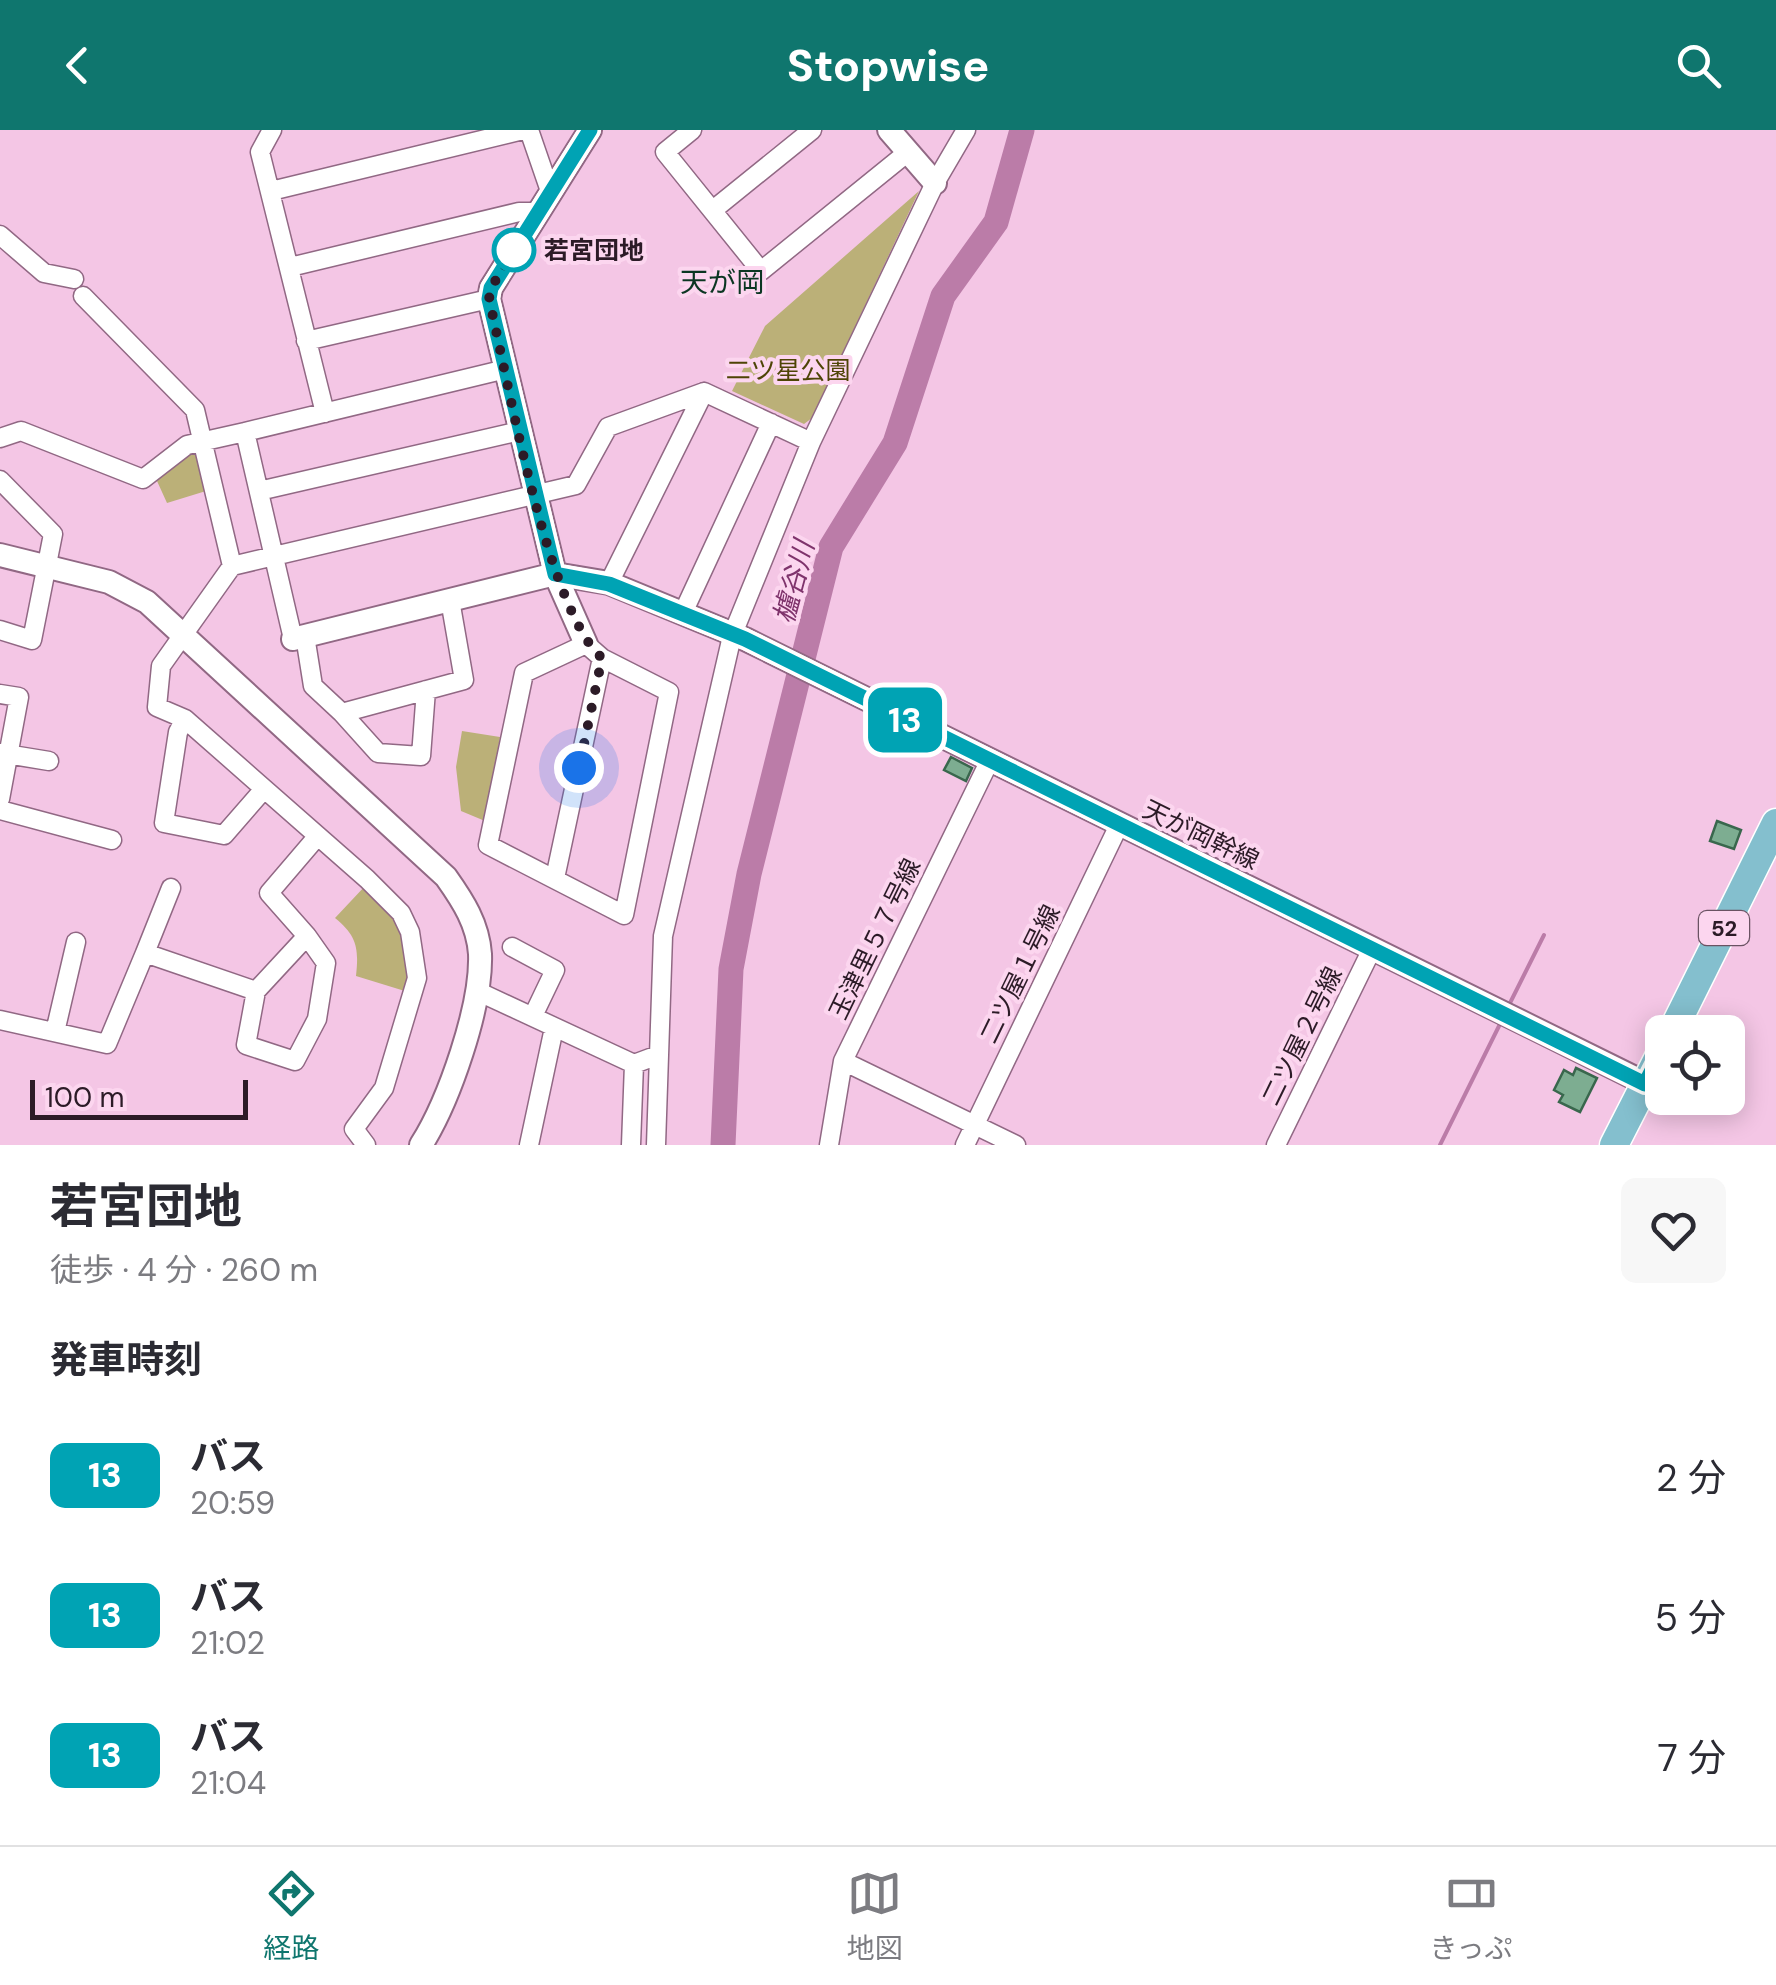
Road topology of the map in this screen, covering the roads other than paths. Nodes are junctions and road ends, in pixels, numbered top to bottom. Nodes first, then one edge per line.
1 (272, 130) edge
2 (526, 130) edge
3 (590, 130) edge
4 (692, 130) edge
5 (812, 130) edge
6 (889, 130) edge
7 (966, 130) edge
8 (908, 152) junction
9 (934, 183) junction
10 (271, 191) junction
11 (550, 191) junction
12 (714, 210) junction
13 (537, 212) junction
14 (0, 235) edge
15 (290, 267) junction
16 (489, 299) junction
17 (306, 342) junction
18 (506, 368) junction
19 (704, 392) junction
20 (325, 413) junction
21 (771, 423) junction
22 (520, 431) junction
23 (245, 432) junction
24 (0, 438) edge
25 (201, 441) junction
26 (811, 442) junction
27 (0, 480) edge
28 (259, 491) junction
29 (536, 494) junction
30 (0, 555) edge
31 (274, 558) junction
32 (232, 566) junction
33 (49, 567) junction
34 (555, 574) junction
35 (609, 584) junction
36 (450, 600) junction
37 (682, 615) junction
38 (0, 630) edge
39 (186, 635) junction
40 (299, 638) junction
41 (738, 638) junction
42 (594, 651) junction
43 (426, 690) junction
44 (0, 694) edge
45 (342, 713) junction
46 (185, 719) junction
47 (4, 754) edge
48 (49, 761) dead end
49 (989, 762) junction
50 (264, 788) junction
51 (0, 800) edge
52 (0, 810) edge
53 (1776, 823) edge
54 (1119, 825) junction
55 (316, 838) junction
56 (112, 840) dead end
57 (555, 878) junction
58 (171, 888) dead end
59 (307, 936) junction
60 (76, 942) dead end
61 (512, 947) dead end
62 (1372, 949) junction
63 (145, 953) junction
64 (256, 990) junction
65 (477, 991) junction
66 (1680, 1015) edge
67 (533, 1016) junction
68 (0, 1020) edge
69 (554, 1028) junction
70 (55, 1032) junction
71 (658, 1055) junction
72 (842, 1062) junction
73 (634, 1064) junction
74 (1645, 1084) joint
75 (975, 1125) junction
76 (366, 1145) edge
77 (421, 1145) edge
78 (529, 1145) edge
79 (631, 1145) edge
80 (656, 1145) edge
81 (828, 1145) edge
82 (966, 1145) edge
83 (1016, 1145) edge
84 (1276, 1145) edge
85 (1614, 1145) edge

1 - 10 street
2 - 10 street
2 - 11 street
3 - 11 street
4 - 12 street
5 - 12 street
6 - 8 street
7 - 9 street
8 - 9 street
8 - 12 street
9 - 26 street
10 - 15 street
11 - 13 street
13 - 15 street
13 - 16 street
14 - 25 street
15 - 17 street
16 - 17 street
16 - 18 street
17 - 20 street
18 - 20 street
18 - 22 street
19 - 21 street
19 - 29 street
19 - 35 street
20 - 23 street
21 - 26 street
21 - 37 street
22 - 28 street
22 - 29 street
23 - 25 street
23 - 28 street
24 - 25 street
25 - 32 street
26 - 41 street
27 - 33 street
28 - 31 street
29 - 31 street
29 - 34 street
30 - 33 street
31 - 32 street
31 - 40 street
32 - 39 street
33 - 38 street
33 - 39 street
34 - 35 street, 天が岡幹線
34 - 36 street
34 - 42 street
35 - 37 street, 天が岡幹線
36 - 40 street
36 - 43 street
37 - 41 street, 天が岡幹線
39 - 46 street
39 - 65 street
40 - 45 street
41 - 49 street, 天が岡幹線
41 - 71 street
42 - 57 street
42 - 57 street
42 - 57 street
43 - 45 street
43 - 45 street
44 - 47 street
46 - 50 street
46 - 50 street
47 - 48 street
47 - 51 street
49 - 54 street, 天が岡幹線
49 - 72 street, 玉津里５７号線
50 - 55 street
52 - 56 street
53 - 66 main road, 52
54 - 62 street, 天が岡幹線
54 - 75 street, 二ツ屋１号線
55 - 59 street
55 - 76 street
58 - 63 street
59 - 64 street
59 - 64 street
60 - 70 street
61 - 67 street
62 - 74 street, 天が岡幹線
62 - 84 street, 二ツ屋２号線
63 - 64 street
63 - 70 street
65 - 67 street
65 - 77 street
67 - 69 street
68 - 70 street
69 - 73 street
69 - 78 street
71 - 73 street
71 - 80 street
72 - 75 street
72 - 81 street, 玉津里５７号線
73 - 79 street
74 - 85 main road
75 - 82 street, 二ツ屋１号線
75 - 83 street

